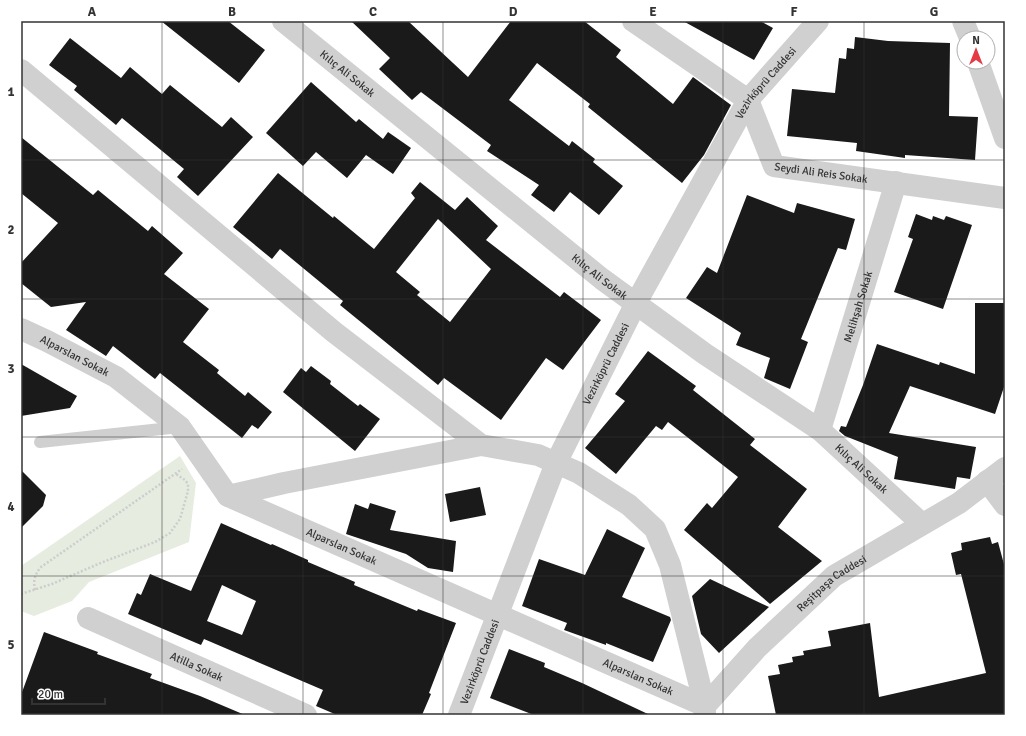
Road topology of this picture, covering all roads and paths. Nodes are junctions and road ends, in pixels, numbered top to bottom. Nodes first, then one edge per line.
1 (283, 21) edge
2 (632, 21) edge
3 (818, 21) edge
4 (21, 70) edge
5 (981, 70) edge
6 (748, 100) junction
7 (1005, 138) edge
8 (896, 182) junction
9 (1005, 198) edge
10 (636, 303) junction
11 (21, 329) edge
12 (180, 428) junction
13 (820, 430) junction
14 (40, 442) dead end
15 (481, 445) junction
16 (200, 456) junction
17 (556, 463) junction
18 (1005, 468) edge
19 (176, 474) junction
20 (987, 481) junction
21 (228, 496) junction
22 (1005, 505) edge
23 (922, 524) junction
24 (35, 590) junction
25 (21, 594) edge
26 (497, 614) junction
27 (88, 618) dead end
28 (705, 710) edge
29 (306, 715) edge
30 (459, 715) edge

1 - 10 street, Kılıç Ali Sokak
2 - 6 street
3 - 6 street, Vezirköprü Caddesi
4 - 15 street
5 - 7 street
6 - 8 street, Seydi Ali Reis Sokak
6 - 10 street, Vezirköprü Caddesi
8 - 9 street, Seydi Ali Reis Sokak
8 - 13 street, Melihşah Sokak
10 - 13 street, Kılıç Ali Sokak
10 - 17 street, Vezirköprü Caddesi
11 - 12 street, Alparslan Sokak
12 - 14 lane
12 - 16 street, Alparslan Sokak
13 - 23 street, Kılıç Ali Sokak
15 - 17 street
15 - 21 street
16 - 19 path
16 - 21 street, Alparslan Sokak
17 - 26 street, Vezirköprü Caddesi
17 - 28 street
18 - 20 street, Reşitpaşa Caddesi
19 - 24 path
19 - 24 path
20 - 22 street
20 - 23 street, Reşitpaşa Caddesi
21 - 26 street, Alparslan Sokak
23 - 28 street, Reşitpaşa Caddesi
24 - 25 path
26 - 28 street, Alparslan Sokak
26 - 30 street, Vezirköprü Caddesi
27 - 29 street, Atilla Sokak

